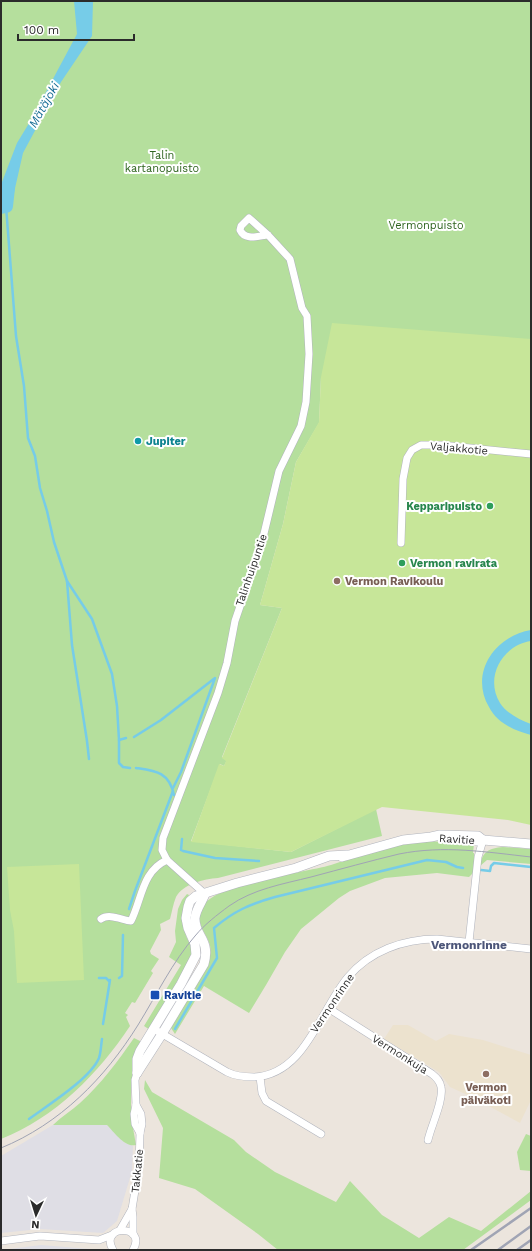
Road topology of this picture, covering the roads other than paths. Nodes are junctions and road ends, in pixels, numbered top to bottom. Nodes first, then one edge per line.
1 (268, 235) dead end
2 (531, 454) edge
3 (401, 543) dead end
4 (483, 840) junction
5 (531, 844) edge
6 (167, 860) junction
7 (205, 894) junction
8 (101, 919) dead end
9 (469, 942) junction
10 (531, 949) edge
11 (328, 1008) junction
12 (154, 1029) junction
13 (162, 1034) junction
14 (137, 1073) junction
15 (260, 1076) junction
16 (321, 1134) dead end
17 (428, 1140) dead end
18 (132, 1209) junction
19 (120, 1230) junction
20 (133, 1234) junction
21 (112, 1235) junction
22 (99, 1240) junction
23 (1, 1241) edge
24 (112, 1248) edge
25 (134, 1250) edge

1 - 6 street, Talinhuipuntie
2 - 3 street, Valjakkotie
4 - 5 street, Ravitie
4 - 7 street, Ravitie
4 - 9 street
6 - 7 street
6 - 8 street
7 - 12 street, Ravitie
7 - 13 street
9 - 10 street, Vermonrinne
9 - 11 street, Vermonrinne
11 - 15 street, Vermonrinne
11 - 17 street, Vermonkuja
12 - 13 street, Vermonrinne
12 - 14 street, Ravitie
13 - 14 street
13 - 15 street, Vermonrinne
14 - 18 street, Takkatie
15 - 16 street
18 - 19 street, Takkatie
18 - 20 street, Takkatie
19 - 20 street
19 - 21 street
20 - 25 street, Takkatie
21 - 22 street
21 - 24 street
22 - 23 street
22 - 24 street

